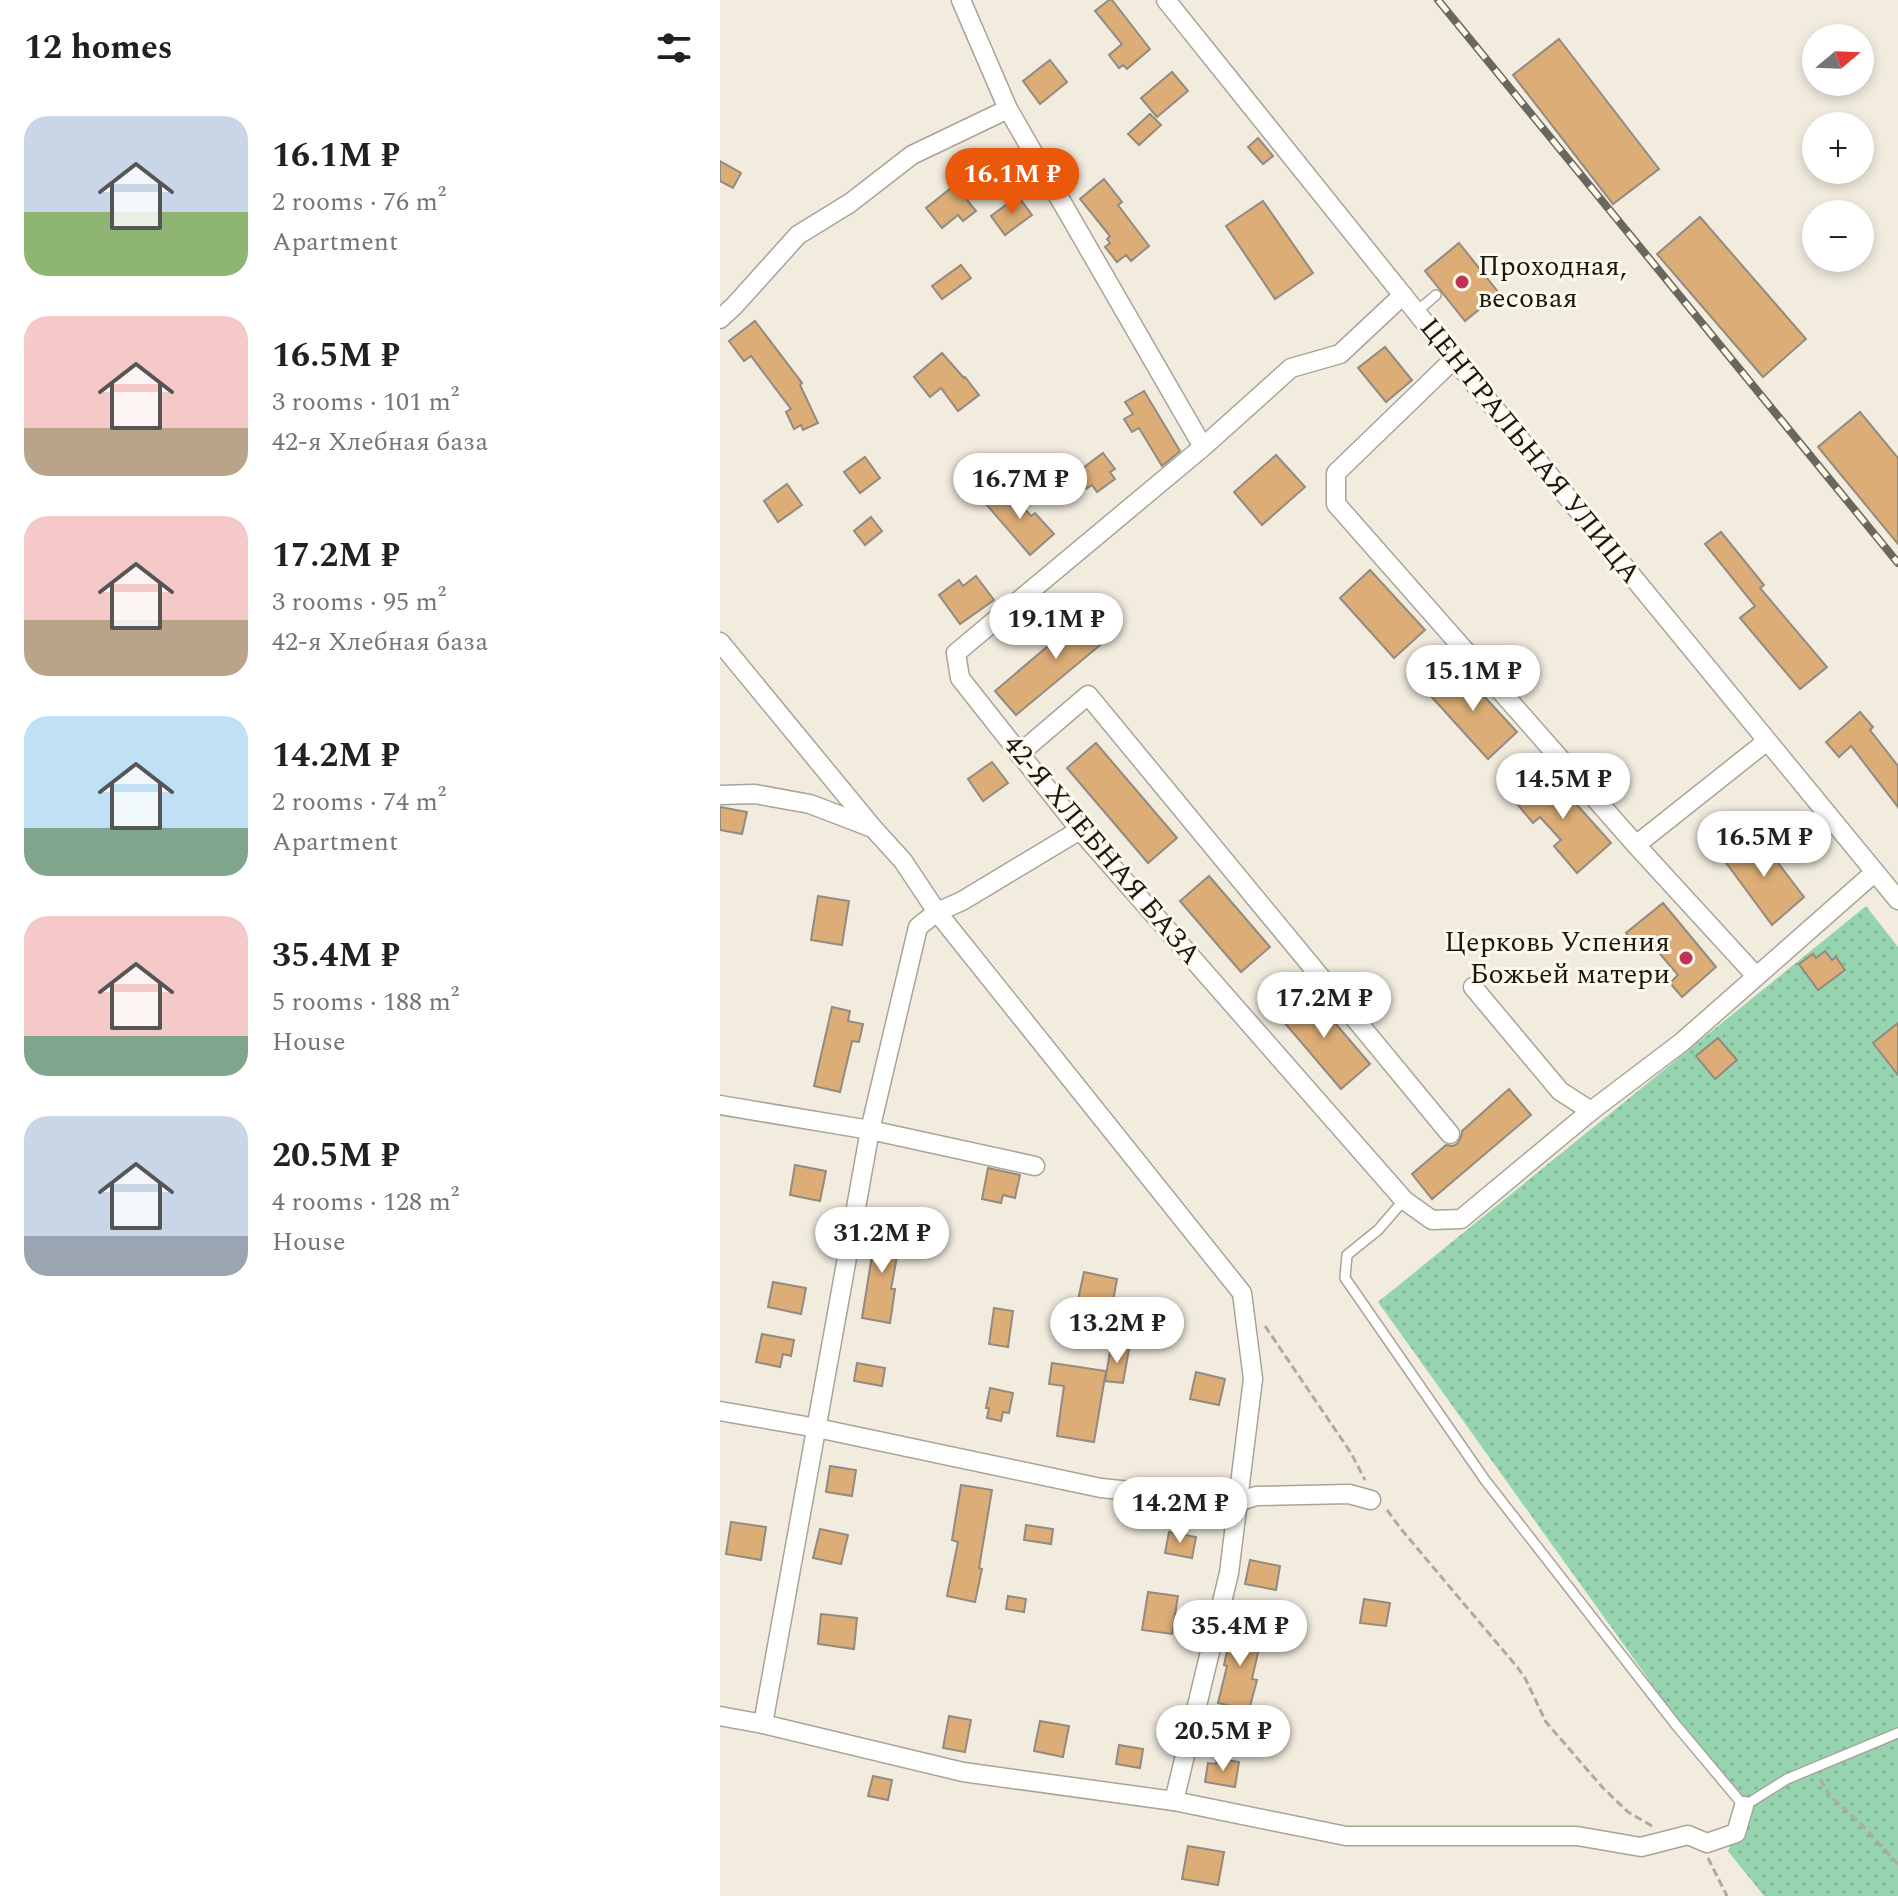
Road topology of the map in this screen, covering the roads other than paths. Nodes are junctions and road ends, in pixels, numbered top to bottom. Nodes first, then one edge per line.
1 (961, 0) edge
2 (1166, 0) edge
3 (1008, 109) junction
4 (1403, 295) junction
5 (1436, 295) dead end
6 (1416, 312) junction
7 (720, 319) edge
8 (1454, 359) junction
9 (1203, 447) junction
10 (720, 642) edge
11 (1767, 741) junction
12 (1019, 754) junction
13 (720, 795) edge
14 (873, 828) junction
15 (1080, 830) junction
16 (1636, 845) junction
17 (1875, 872) junction
18 (1898, 900) edge
19 (937, 912) junction
20 (1756, 976) junction
21 (1473, 987) dead end
22 (720, 1105) edge
23 (1591, 1111) junction
24 (870, 1130) junction
25 (1450, 1134) dead end
26 (1035, 1166) dead end
27 (1404, 1200) junction
28 (720, 1411) edge
29 (817, 1428) junction
30 (1371, 1500) road end
31 (1238, 1502) junction
32 (720, 1716) edge
33 (763, 1724) junction
34 (1898, 1733) edge
35 (1174, 1801) junction
36 (1744, 1806) junction

1 - 3 street
2 - 4 street, ЦЕНТРАЛЬНАЯ УЛИЦА
3 - 7 street
3 - 9 street
4 - 6 street, ЦЕНТРАЛЬНАЯ УЛИЦА
4 - 9 street, 42-Я ХЛЕБНАЯ БАЗА
5 - 6 lane
6 - 8 street, ЦЕНТРАЛЬНАЯ УЛИЦА
8 - 11 street, ЦЕНТРАЛЬНАЯ УЛИЦА
8 - 16 street
9 - 12 street, 42-Я ХЛЕБНАЯ БАЗА
10 - 14 street
11 - 16 street
11 - 17 street, ЦЕНТРАЛЬНАЯ УЛИЦА
12 - 15 street, 42-Я ХЛЕБНАЯ БАЗА
12 - 25 street
13 - 14 street
14 - 19 street
15 - 19 street
15 - 27 street, 42-Я ХЛЕБНАЯ БАЗА
16 - 20 street
17 - 18 street, ЦЕНТРАЛЬНАЯ УЛИЦА
17 - 20 street, 42-Я ХЛЕБНАЯ БАЗА
19 - 24 street
19 - 31 street
20 - 23 street, 42-Я ХЛЕБНАЯ БАЗА
21 - 23 street
22 - 24 street
23 - 27 street, 42-Я ХЛЕБНАЯ БАЗА
24 - 26 street
24 - 29 street
27 - 36 lane
28 - 29 street
29 - 31 street
29 - 33 street
30 - 31 street
31 - 35 street
32 - 33 street
33 - 35 street
34 - 36 lane
35 - 36 street

